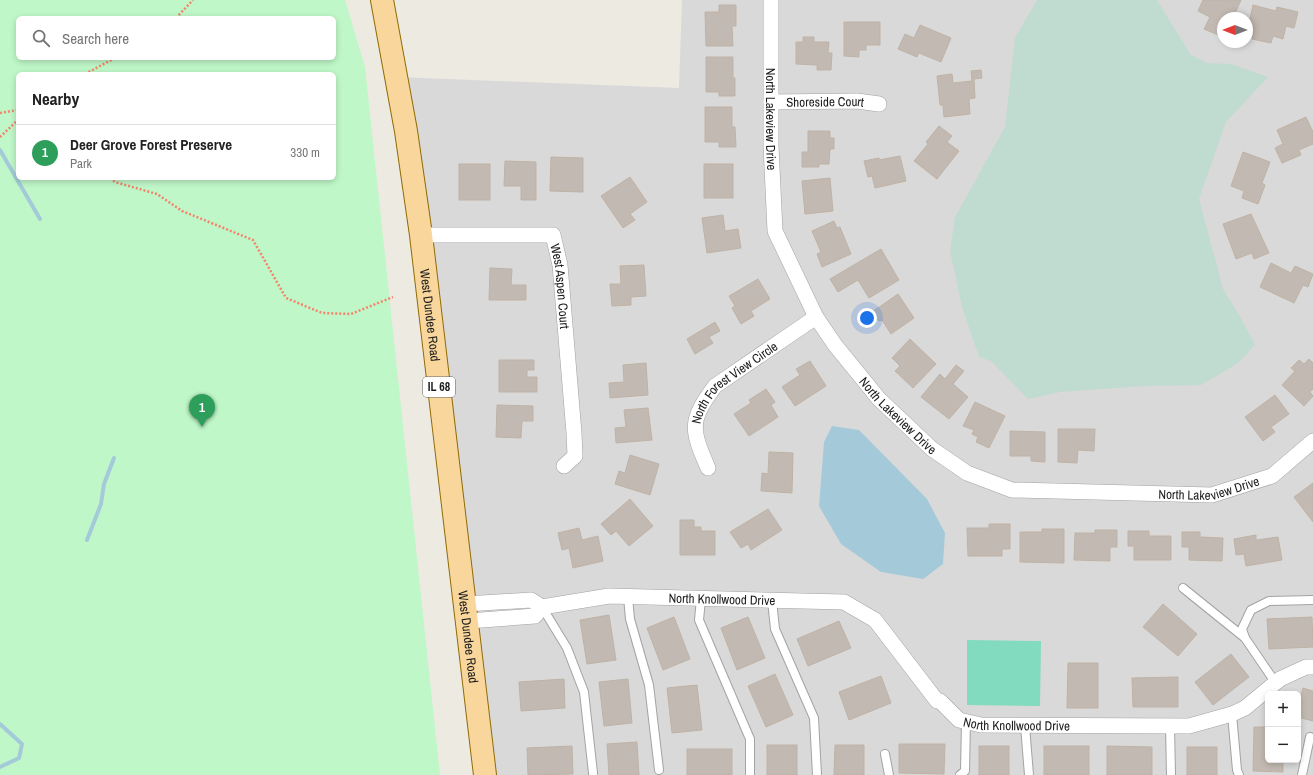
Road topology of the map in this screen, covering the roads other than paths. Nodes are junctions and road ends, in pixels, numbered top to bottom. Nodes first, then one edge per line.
1 (382, 0) edge
2 (771, 0) edge
3 (771, 102) junction
4 (879, 104) dead end
5 (421, 235) junction
6 (816, 317) junction
7 (1313, 441) edge
8 (564, 466) dead end
9 (708, 468) dead end
10 (1183, 588) dead end
11 (628, 597) junction
12 (701, 598) junction
13 (772, 600) junction
14 (1313, 600) edge
15 (542, 607) junction
16 (467, 613) junction
17 (1245, 638) junction
18 (1313, 667) edge
19 (1276, 682) junction
20 (1232, 714) junction
21 (966, 722) junction
22 (1025, 726) junction
23 (1170, 726) junction
24 (1310, 737) dead end
25 (885, 754) dead end
26 (659, 770) dead end
27 (593, 773) dead end
28 (485, 775) edge
29 (750, 775) edge
30 (818, 775) edge
31 (889, 775) edge
32 (960, 775) edge
33 (1028, 775) edge
34 (1171, 775) edge
35 (1239, 775) edge
36 (1302, 775) edge

1 - 5 main road, West Dundee Road / IL 68
2 - 3 street, North Lakeview Drive
3 - 4 street, Shoreside Court
3 - 6 street, North Lakeview Drive
5 - 8 street, West Aspen Court
5 - 16 main road, West Dundee Road / IL 68
6 - 7 street, North Lakeview Drive
6 - 9 street, North Forest View Circle
10 - 17 lane
11 - 12 street, North Knollwood Drive
11 - 15 street, North Knollwood Drive
11 - 26 lane
12 - 13 street, North Knollwood Drive
12 - 29 lane
13 - 21 street, North Knollwood Drive
13 - 30 lane
14 - 17 lane
15 - 16 street, North Knollwood Drive
15 - 27 lane
16 - 28 main road, West Dundee Road / IL 68
17 - 19 lane
18 - 19 street, North Knollwood Drive
19 - 20 street, North Knollwood Drive
20 - 23 street, North Knollwood Drive
20 - 35 lane
21 - 22 street, North Knollwood Drive
21 - 32 lane
22 - 23 street, North Knollwood Drive
22 - 33 lane
23 - 34 lane
24 - 36 lane
25 - 31 lane

